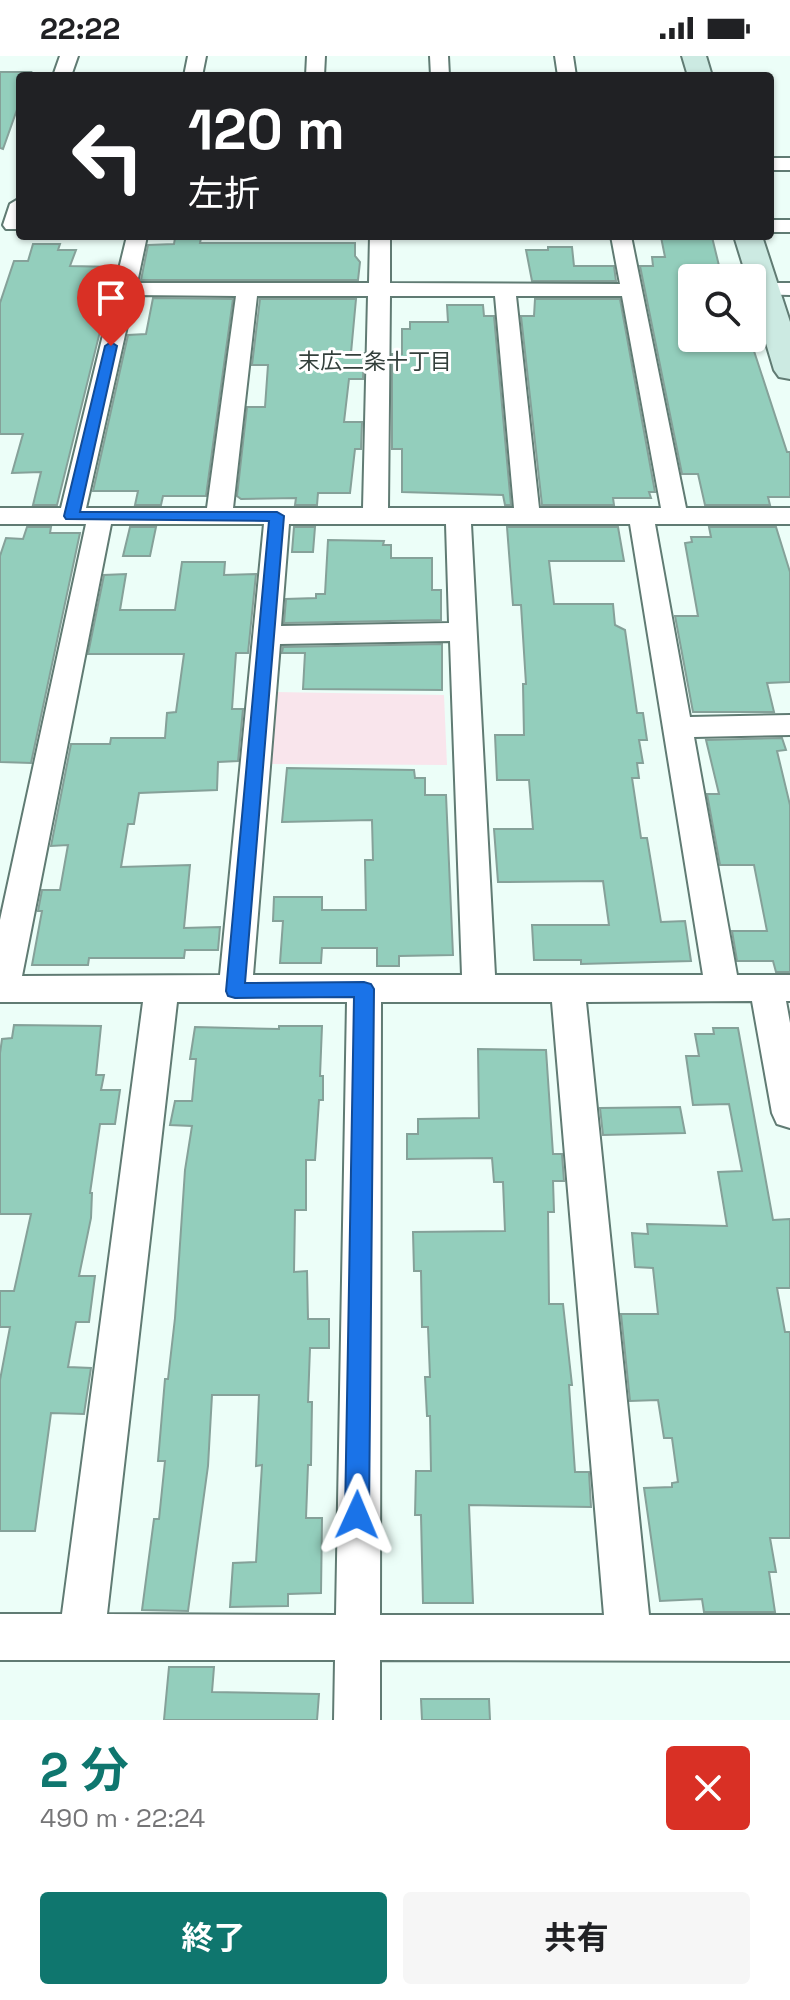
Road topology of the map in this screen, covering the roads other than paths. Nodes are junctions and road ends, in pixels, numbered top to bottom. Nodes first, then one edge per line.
1 (136, 240) edge
2 (380, 240) edge
3 (622, 240) edge
4 (750, 240) edge
5 (124, 289) junction
6 (378, 289) junction
7 (778, 289) edge
8 (247, 290) junction
9 (505, 290) junction
10 (632, 290) junction
11 (790, 370) edge
12 (675, 515) junction
13 (0, 516) edge
14 (86, 516) junction
15 (219, 516) junction
16 (277, 516) junction
17 (375, 516) junction
18 (458, 516) junction
19 (527, 516) junction
20 (641, 516) junction
21 (790, 516) edge
22 (464, 632) junction
23 (268, 635) junction
24 (790, 725) edge
25 (677, 727) junction
26 (722, 988) junction
27 (778, 988) edge
28 (1, 989) edge
29 (364, 989) junction
30 (479, 990) junction
31 (568, 990) junction
32 (161, 991) junction
33 (235, 991) junction
34 (790, 1113) edge
35 (0, 1637) edge
36 (82, 1638) junction
37 (629, 1638) junction
38 (790, 1638) edge
39 (355, 1639) junction
40 (357, 1720) edge

1 - 5 street
2 - 6 street
3 - 10 street
4 - 7 street
5 - 8 street
5 - 14 street
6 - 8 street
6 - 9 street
6 - 17 street
7 - 11 street
8 - 15 street
9 - 10 street
9 - 19 street
10 - 12 street
12 - 20 street
12 - 21 street
13 - 14 street
14 - 15 street
14 - 28 street
15 - 16 street
16 - 17 street
16 - 23 street
17 - 18 street
18 - 19 street
18 - 22 street
19 - 20 street
20 - 25 street
22 - 23 street
22 - 30 street
23 - 33 street
24 - 25 street
25 - 26 street
26 - 27 street
26 - 31 street
27 - 34 street
28 - 32 street
29 - 30 street
29 - 33 street
29 - 39 street
30 - 31 street
31 - 37 street
32 - 33 street
32 - 36 street
35 - 36 street
36 - 39 street
37 - 38 street
37 - 39 street
39 - 40 street

